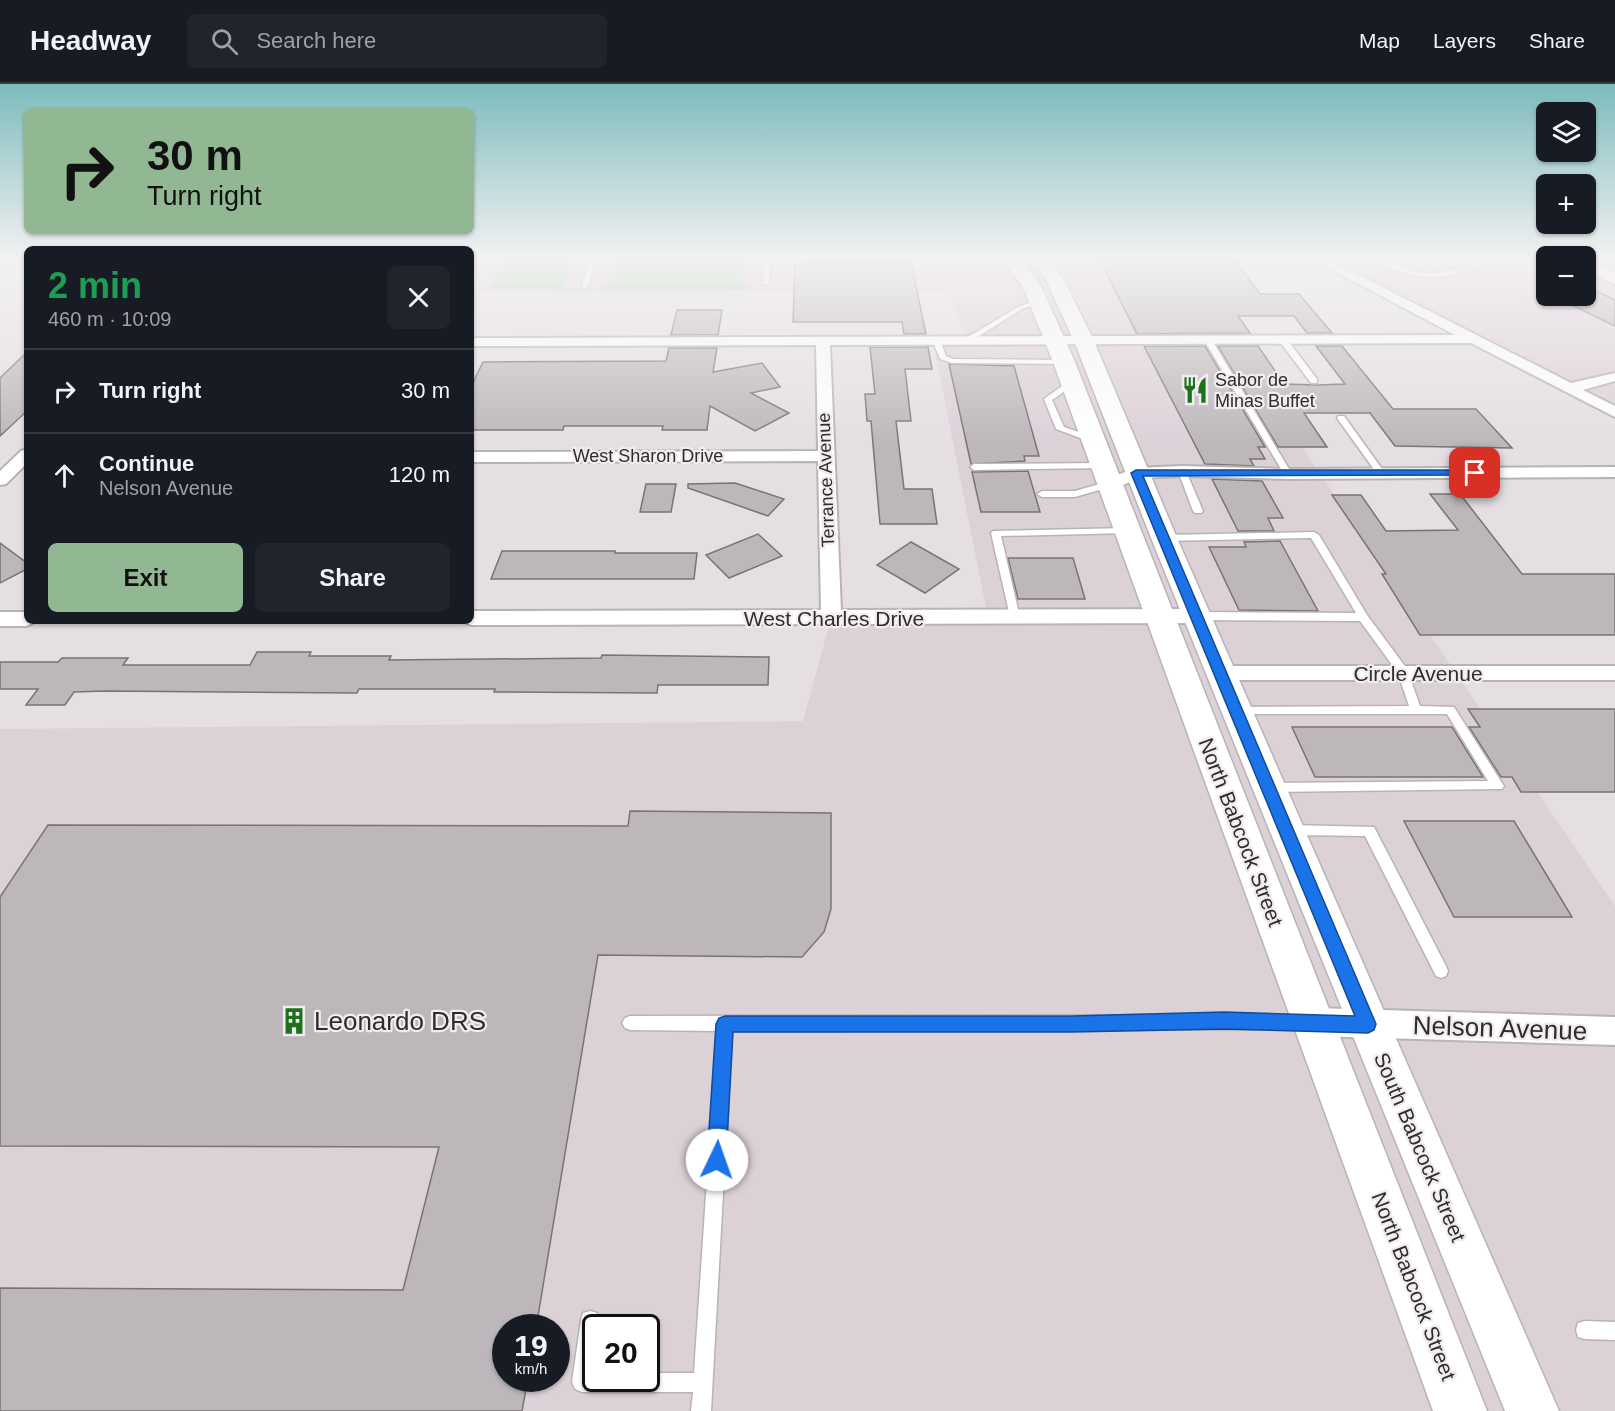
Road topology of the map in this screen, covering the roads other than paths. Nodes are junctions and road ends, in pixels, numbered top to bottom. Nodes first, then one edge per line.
1 (1000, 320) edge
2 (1047, 320) edge
3 (1074, 320) edge
4 (1438, 320) edge
5 (1476, 339) junction
6 (1208, 340) junction
7 (1283, 340) junction
8 (965, 341) junction
9 (1055, 341) junction
10 (1084, 341) junction
11 (474, 342) edge
12 (823, 342) junction
13 (937, 342) junction
14 (1068, 372) junction
15 (1615, 377) edge
16 (1314, 381) dead end
17 (1571, 388) junction
18 (1615, 412) edge
19 (1341, 418) dead end
20 (474, 456) edge
21 (825, 456) junction
22 (24, 458) edge
23 (974, 468) dead end
24 (1182, 471) junction
25 (1615, 472) edge
26 (1136, 473) junction
27 (1381, 473) junction
28 (1288, 474) junction
29 (1107, 475) junction
30 (0, 480) edge
31 (1042, 494) dead end
32 (1198, 511) dead end
33 (1128, 531) junction
34 (1164, 538) junction
35 (1159, 616) junction
36 (1197, 616) junction
37 (1363, 617) junction
38 (474, 618) edge
39 (831, 618) junction
40 (1014, 618) junction
41 (0, 619) edge
42 (24, 619) edge
43 (1403, 672) junction
44 (1220, 673) junction
45 (1615, 673) edge
46 (1236, 711) junction
47 (1416, 711) junction
48 (1269, 788) junction
49 (1286, 830) junction
50 (1441, 971) dead end
51 (1314, 1022) junction
52 (630, 1023) dead end
53 (725, 1024) junction
54 (1368, 1024) junction
55 (1615, 1031) edge
56 (1585, 1330) dead end
57 (1615, 1331) edge
58 (660, 1383) edge
59 (703, 1383) junction
60 (701, 1411) edge
61 (1460, 1411) edge
62 (1532, 1411) edge

1 - 8 lane
2 - 9 main road, North Babcock Street
3 - 10 main road
4 - 5 street
5 - 7 street
5 - 17 street
6 - 7 street
6 - 10 street
6 - 28 lane
7 - 16 lane
8 - 9 street
8 - 13 street
9 - 10 street
9 - 14 main road, North Babcock Street
10 - 26 main road, South Babcock Street
11 - 12 street
12 - 13 street
12 - 21 street, Terrance Avenue
13 - 14 lane
14 - 29 main road, North Babcock Street
15 - 17 street
17 - 18 street
19 - 27 lane
20 - 21 street, West Sharon Drive
21 - 39 street, Terrance Avenue
22 - 30 street
23 - 29 lane
24 - 26 street
24 - 28 street
24 - 32 lane
25 - 27 street
26 - 29 street
26 - 34 main road, South Babcock Street
27 - 28 street
29 - 31 lane
29 - 33 main road, North Babcock Street
33 - 35 main road, North Babcock Street
33 - 40 lane
34 - 36 main road, South Babcock Street
34 - 37 lane
35 - 36 street, West Charles Drive
35 - 40 street, West Charles Drive
35 - 51 main road, North Babcock Street
36 - 37 lane
36 - 44 main road, South Babcock Street
37 - 43 lane
38 - 39 street, West Charles Drive
39 - 40 street, West Charles Drive
41 - 42 street
43 - 44 street, Circle Avenue
43 - 45 street, Circle Avenue
43 - 47 lane
44 - 46 main road, South Babcock Street
46 - 47 lane
46 - 48 main road, South Babcock Street
47 - 48 lane
48 - 49 main road, South Babcock Street
49 - 50 lane
49 - 54 main road, South Babcock Street
51 - 53 lane
51 - 54 street, Nelson Avenue
51 - 61 main road, North Babcock Street
52 - 53 lane
53 - 59 lane
54 - 55 street, Nelson Avenue
54 - 62 main road, South Babcock Street
56 - 57 lane
58 - 59 lane
59 - 60 lane

